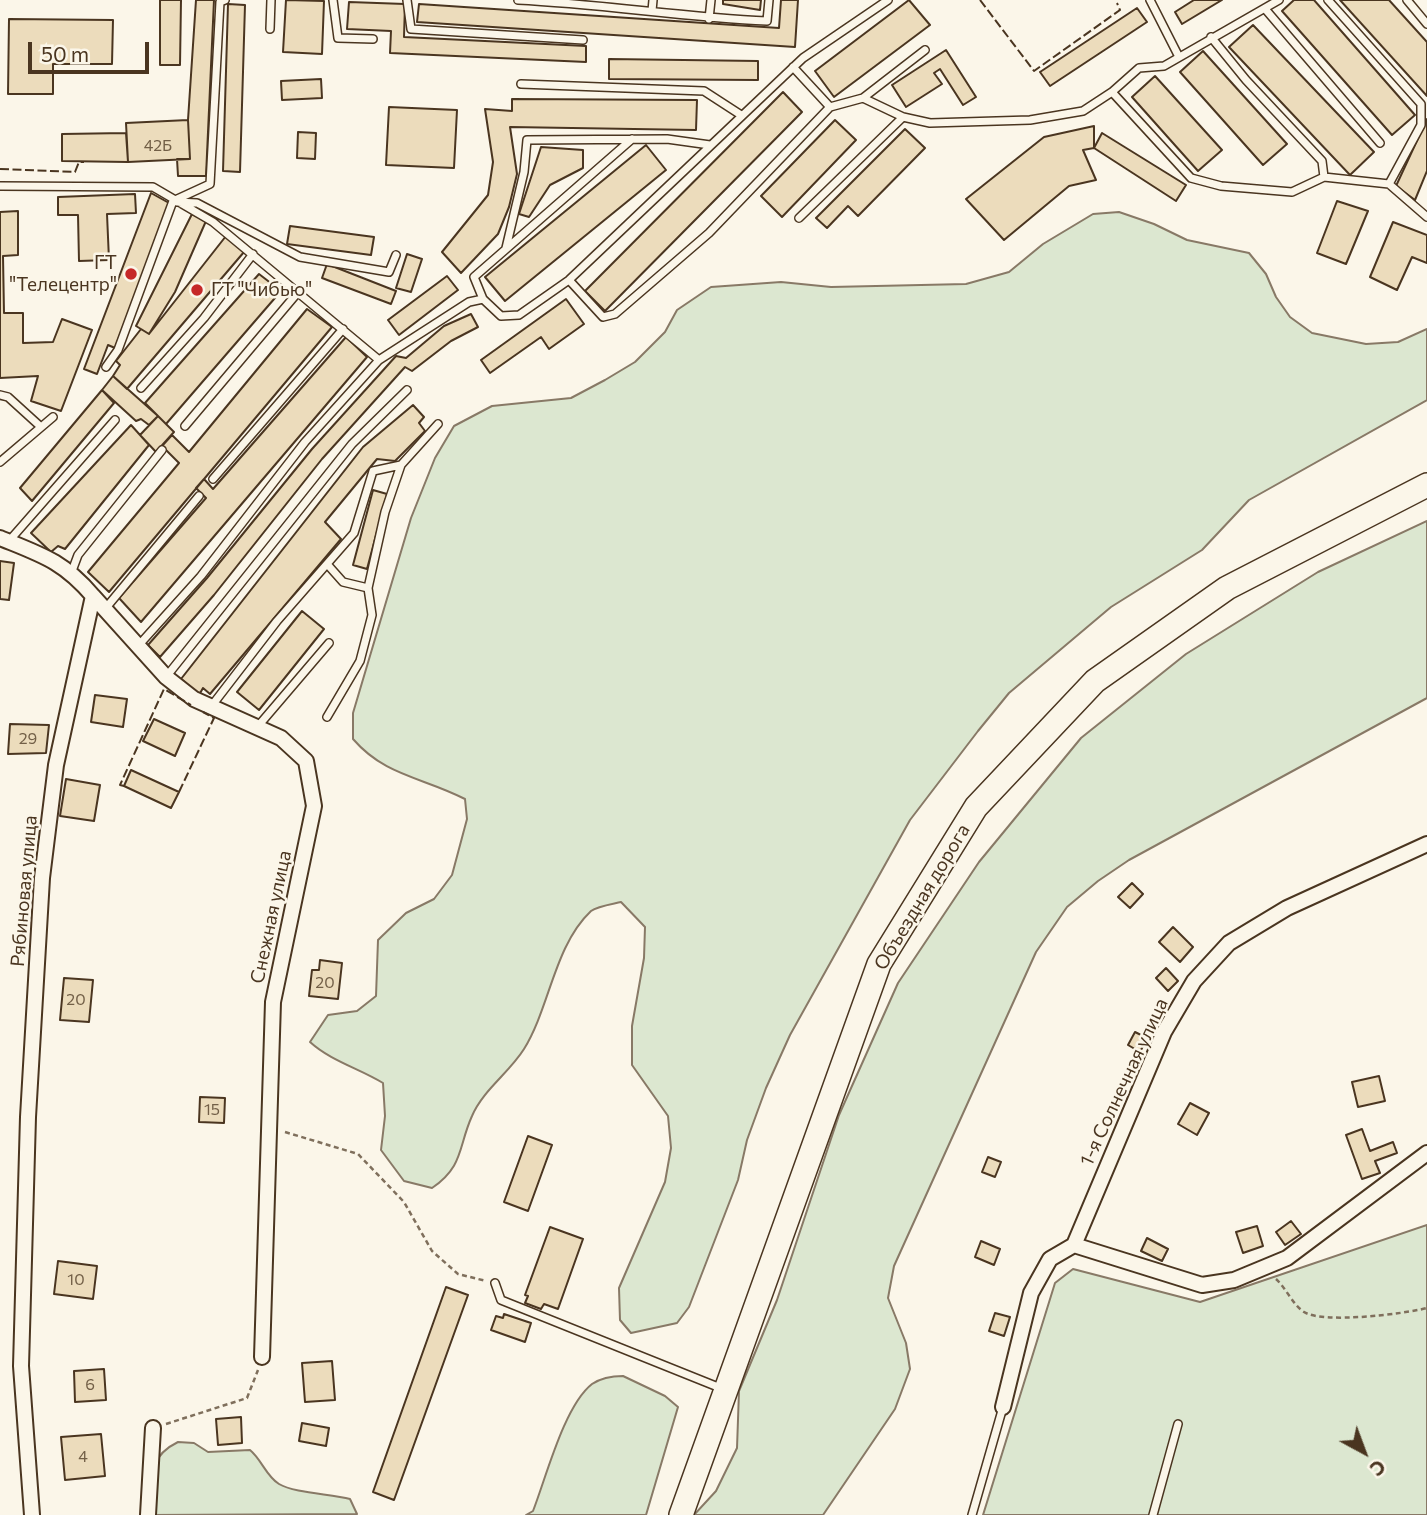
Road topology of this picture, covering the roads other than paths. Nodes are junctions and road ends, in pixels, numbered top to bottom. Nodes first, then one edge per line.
1 (225, 0) edge
2 (271, 0) edge
3 (333, 0) edge
4 (407, 0) edge
5 (518, 0) edge
6 (653, 0) edge
7 (711, 0) edge
8 (769, 0) edge
9 (888, 0) edge
10 (1150, 0) edge
11 (1279, 0) edge
12 (1328, 0) edge
13 (1407, 0) edge
14 (596, 2) edge
15 (1266, 10) junction
16 (652, 11) junction
17 (709, 19) junction
18 (1427, 24) edge
19 (270, 29) dead end
20 (1211, 37) junction
21 (373, 40) dead end
22 (583, 40) dead end
23 (925, 50) dead end
24 (1179, 57) junction
25 (793, 67) junction
26 (521, 84) dead end
27 (1112, 92) junction
28 (863, 98) junction
29 (830, 107) junction
30 (741, 115) junction
31 (903, 117) junction
32 (632, 139) junction
33 (1380, 143) dead end
34 (710, 145) junction
35 (1324, 177) junction
36 (1390, 184) junction
37 (0, 186) edge
38 (173, 201) junction
39 (1427, 217) edge
40 (799, 218) dead end
41 (506, 249) junction
42 (253, 254) junction
43 (396, 255) dead end
44 (569, 280) junction
45 (299, 291) junction
46 (483, 299) junction
47 (343, 329) junction
48 (379, 360) junction
49 (106, 367) dead end
50 (141, 388) dead end
51 (407, 390) dead end
52 (0, 395) edge
53 (52, 416) dead end
54 (115, 421) dead end
55 (438, 424) dead end
56 (185, 426) dead end
57 (41, 427) junction
58 (162, 450) dead end
59 (0, 463) edge
60 (401, 465) junction
61 (213, 479) dead end
62 (1427, 485) edge
63 (199, 496) dead end
64 (4, 540) edge
65 (327, 564) junction
66 (72, 571) junction
67 (368, 588) junction
68 (93, 596) junction
69 (105, 609) junction
70 (329, 643) dead end
71 (138, 646) junction
72 (166, 677) junction
73 (210, 708) junction
74 (327, 717) dead end
75 (259, 725) junction
76 (1427, 844) edge
77 (1427, 1153) edge
78 (1074, 1245) junction
79 (495, 1283) road end
80 (262, 1357) road end
81 (724, 1390) junction
82 (1003, 1406) joint
83 (1178, 1424) dead end
84 (153, 1429) road end
85 (32, 1515) edge
86 (148, 1515) edge
87 (681, 1515) edge
88 (972, 1515) edge
89 (1153, 1515) edge

1 - 38 lane
2 - 19 lane
3 - 21 lane
4 - 22 lane
5 - 14 lane
6 - 16 lane
7 - 17 lane
8 - 17 lane
9 - 25 lane
10 - 24 lane
11 - 15 lane
12 - 36 lane
13 - 18 lane
14 - 16 lane
15 - 20 lane
15 - 33 lane
16 - 17 lane
20 - 24 lane
20 - 35 lane
23 - 28 lane
24 - 27 lane
25 - 29 lane
25 - 30 lane
26 - 30 lane
27 - 31 lane
27 - 35 lane
28 - 29 lane
28 - 31 lane
29 - 44 lane
30 - 34 lane
31 - 40 lane
32 - 34 lane
32 - 41 lane
32 - 41 lane
34 - 44 lane
35 - 36 lane
36 - 39 lane
37 - 38 lane
38 - 42 lane
38 - 43 lane
38 - 49 lane
41 - 46 lane
42 - 45 lane
42 - 50 lane
44 - 46 lane
45 - 47 lane
45 - 56 lane
46 - 48 lane
47 - 48 lane
47 - 61 lane
48 - 71 lane
51 - 72 lane
52 - 57 lane
53 - 57 lane
54 - 64 lane
55 - 60 lane
57 - 59 lane
58 - 66 lane
60 - 65 lane
60 - 67 lane
62 - 81 main road, Объездная дорога
63 - 69 lane
64 - 66 street
65 - 67 lane
65 - 73 lane
66 - 68 street
67 - 74 lane
68 - 69 street, Снежная улица
68 - 85 street, Рябиновая улица
69 - 71 street, Снежная улица
70 - 75 lane
71 - 72 street, Снежная улица
72 - 73 street, Снежная улица
73 - 75 street, Снежная улица
75 - 80 street, Снежная улица
76 - 78 street, 1-я Солнечная улица
77 - 78 street
78 - 82 street
79 - 81 lane
81 - 87 main road, Объездная дорога
82 - 88 lane
83 - 89 lane
84 - 86 street

